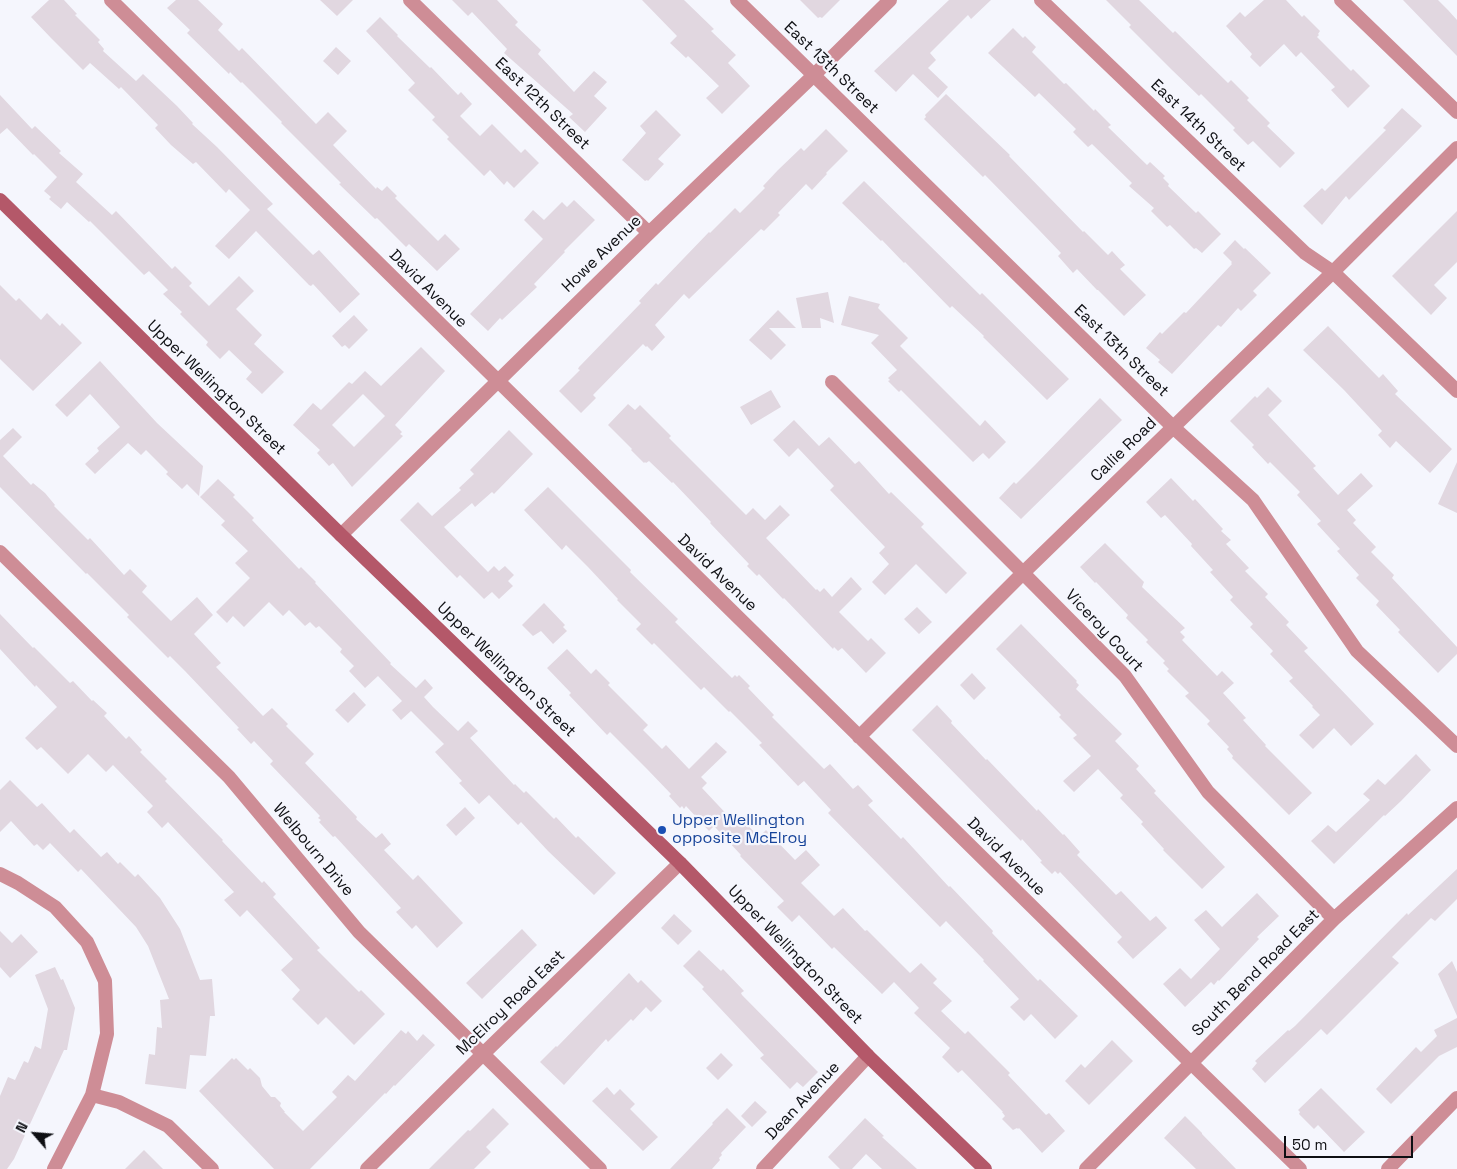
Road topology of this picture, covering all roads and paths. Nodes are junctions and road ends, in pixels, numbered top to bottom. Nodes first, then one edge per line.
1 (110, 0) edge
2 (410, 0) edge
3 (737, 0) edge
4 (890, 0) edge
5 (1042, 0) edge
6 (1341, 0) edge
7 (814, 75) junction
8 (1457, 112) edge
9 (1457, 148) edge
10 (0, 200) edge
11 (649, 233) junction
12 (1333, 272) junction
13 (497, 382) junction
14 (832, 382) dead end
15 (1457, 391) edge
16 (1173, 427) junction
17 (341, 535) junction
18 (0, 552) edge
19 (1023, 573) junction
20 (859, 737) junction
21 (1457, 746) edge
22 (1457, 808) edge
23 (680, 863) junction
24 (0, 874) edge
25 (1334, 919) junction
26 (482, 1054) junction
27 (868, 1056) junction
28 (1191, 1063) junction
29 (92, 1096) junction
30 (1457, 1098) edge
31 (54, 1169) edge
32 (212, 1169) edge
33 (367, 1169) edge
34 (600, 1169) edge
35 (763, 1169) edge
36 (985, 1169) edge
37 (1086, 1169) edge
38 (1300, 1169) edge
39 (1388, 1169) edge

1 - 13 street, David Avenue
2 - 11 street, East 12th Street
3 - 7 street, East 13th Street
4 - 7 street, Howe Avenue
5 - 12 street, East 14th Street
6 - 8 street
7 - 11 street, Howe Avenue
7 - 16 street, East 13th Street
9 - 12 street, Callie Road
10 - 17 main road, Upper Wellington Street
11 - 13 street, Howe Avenue
12 - 15 street, East 14th Street
12 - 16 street, Callie Road
13 - 17 street, Howe Avenue
13 - 20 street, David Avenue
14 - 19 street, Viceroy Court
16 - 19 street, Callie Road
16 - 21 street, East 13th Street
17 - 23 main road, Upper Wellington Street
18 - 26 street, Welbourn Drive
19 - 20 street, Callie Road
19 - 25 street, Viceroy Court
20 - 28 street, David Avenue
22 - 25 street, South Bend Road East
23 - 26 street, McElroy Road East
23 - 27 main road, Upper Wellington Street
24 - 29 street
25 - 28 street, South Bend Road East
26 - 33 street, McElroy Road East
26 - 34 street, Welbourn Drive
27 - 35 street, Dean Avenue
27 - 36 main road, Upper Wellington Street
28 - 37 street, South Bend Road East
28 - 38 street, David Avenue
29 - 31 street
29 - 32 street
30 - 39 street

